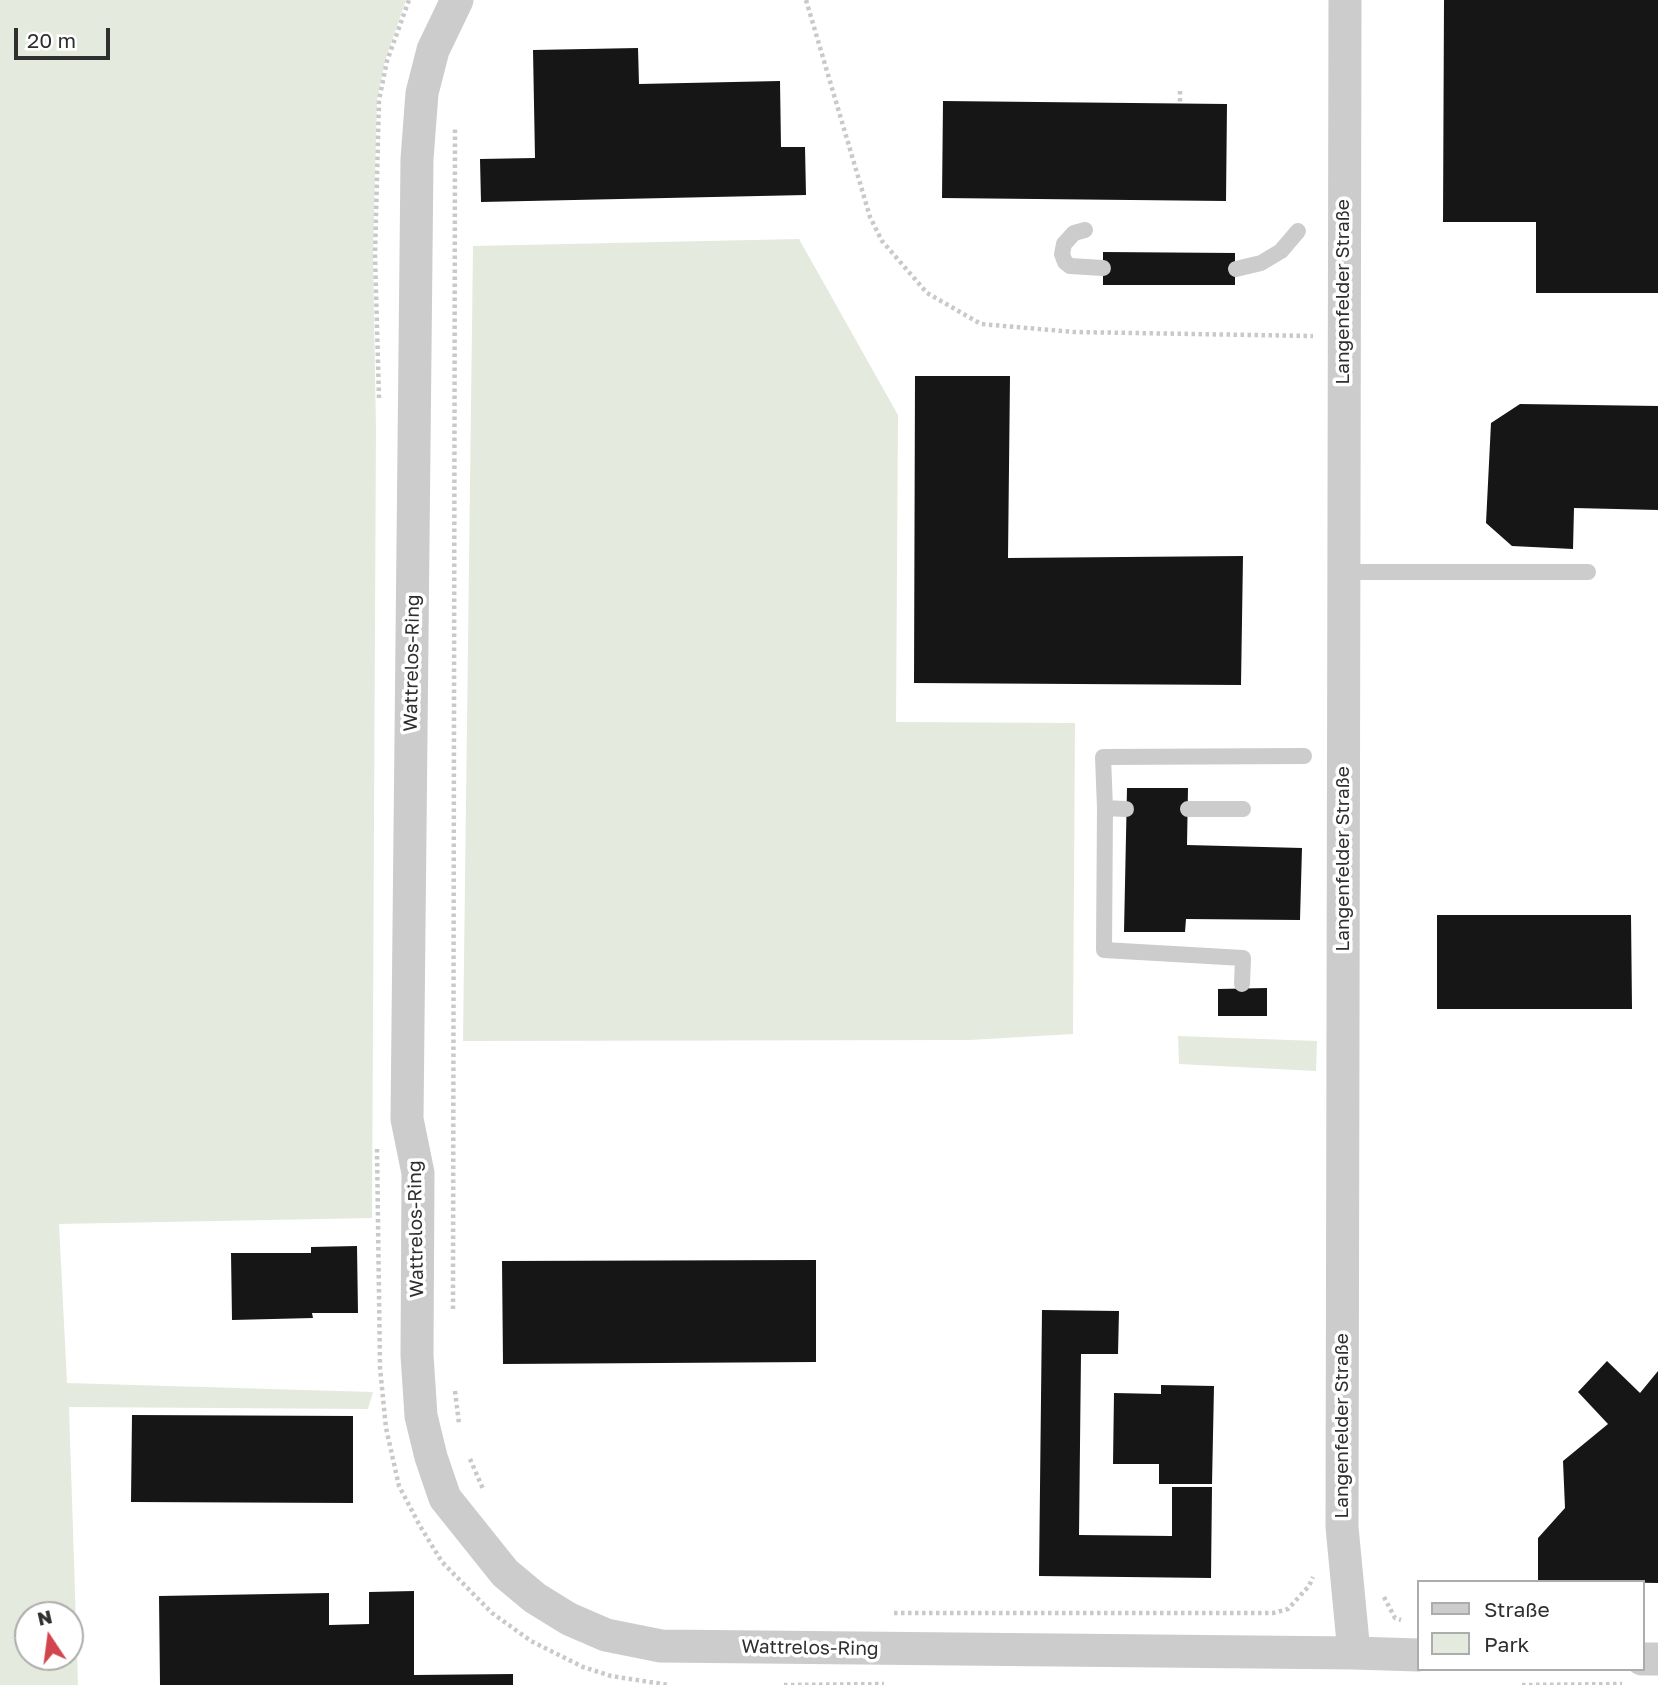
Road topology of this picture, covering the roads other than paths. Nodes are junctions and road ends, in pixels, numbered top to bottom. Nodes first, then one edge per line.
1 (457, 0) edge
2 (1345, 0) edge
3 (1085, 230) dead end
4 (1298, 230) dead end
5 (1103, 268) dead end
6 (1236, 269) dead end
7 (1343, 572) junction
8 (1588, 572) dead end
9 (1304, 756) dead end
10 (1105, 808) junction
11 (1126, 809) dead end
12 (1243, 809) dead end
13 (1188, 810) dead end
14 (1242, 984) dead end
15 (1354, 1653) junction
16 (1416, 1656) edge

1 - 15 street, Wattrelos-Ring
2 - 7 street, Langenfelder Straße
3 - 5 lane
4 - 6 lane
7 - 8 lane
7 - 15 street, Langenfelder Straße
9 - 10 lane
10 - 11 lane
10 - 14 lane
12 - 13 lane
15 - 16 street

